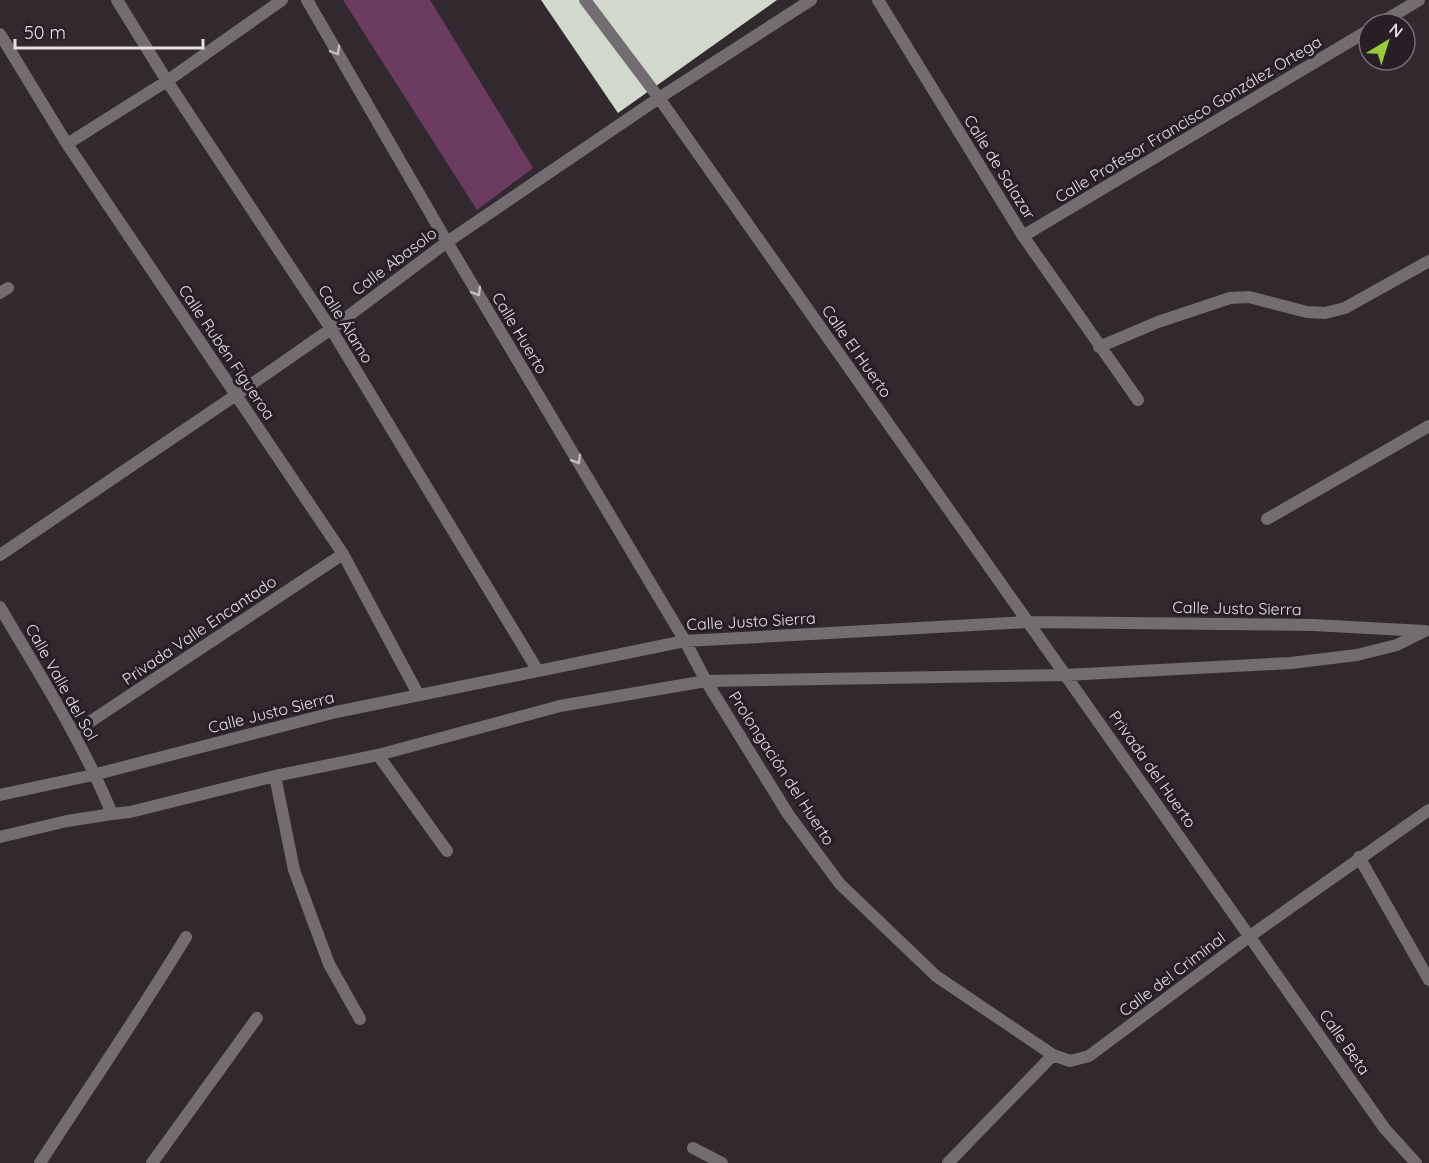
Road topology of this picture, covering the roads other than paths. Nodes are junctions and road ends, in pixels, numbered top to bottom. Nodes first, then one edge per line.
1 (117, 0) edge
2 (282, 0) edge
3 (307, 0) edge
4 (585, 0) edge
5 (811, 0) edge
6 (878, 0) edge
7 (1419, 0) edge
8 (1399, 12) edge
9 (0, 34) edge
10 (1357, 37) edge
11 (167, 81) junction
12 (659, 98) junction
13 (67, 144) junction
14 (1023, 236) junction
15 (447, 242) junction
16 (1429, 261) edge
17 (331, 329) junction
18 (1099, 347) junction
19 (236, 395) junction
20 (1138, 400) dead end
21 (1429, 426) edge
22 (1267, 519) dead end
23 (343, 554) junction
24 (0, 555) edge
25 (0, 607) edge
26 (1029, 622) junction
27 (1427, 631) edge
28 (685, 641) junction
29 (538, 671) junction
30 (1066, 675) junction
31 (706, 681) junction
32 (418, 694) junction
33 (73, 734) junction
34 (378, 755) junction
35 (93, 775) junction
36 (275, 776) junction
37 (0, 795) edge
38 (1429, 810) edge
39 (112, 814) junction
40 (0, 837) edge
41 (447, 851) dead end
42 (1359, 857) junction
43 (186, 936) dead end
44 (1250, 936) junction
45 (1429, 980) edge
46 (257, 1018) dead end
47 (360, 1019) dead end
48 (1053, 1055) junction
49 (693, 1148) dead end
50 (40, 1163) edge
51 (152, 1163) edge
52 (722, 1163) edge
53 (948, 1163) edge
54 (1416, 1163) edge

1 - 11 street, Calle Álamo
2 - 11 street
3 -> 15 street, Calle Huerto
4 - 12 street, Calle El Huerto
5 - 12 street, Calle Abasolo
6 - 14 street, Calle de Salazar
7 - 8 street
9 - 13 street, Calle Rubén Figueroa
10 - 14 street, Calle Profesor Francisco González Ortega
11 - 13 street
11 - 17 street, Calle Álamo
12 - 15 street, Calle Abasolo
12 - 26 street, Calle El Huerto
13 - 19 street, Calle Rubén Figueroa
14 - 18 street, Calle de Salazar
15 - 17 street, Calle Abasolo
15 -> 28 street, Calle Huerto
16 - 18 street
17 - 19 street, Calle Abasolo
17 - 29 street, Calle Álamo
18 - 20 street, Calle de Salazar
19 - 23 street, Calle Rubén Figueroa
19 - 24 street, Calle Abasolo
21 - 22 street
23 - 32 street, Calle Rubén Figueroa
23 - 33 street, Privada Valle Encantado
25 - 33 street, Calle Valle del Sol
26 - 27 street, Calle Justo Sierra
26 - 28 street, Calle Justo Sierra
26 - 30 street, Privada del Huerto
27 - 30 street, Calle Justo Sierra
28 - 29 street, Calle Justo Sierra
28 - 31 street, Calle Huerto
29 - 32 street, Calle Justo Sierra
30 - 31 street, Calle Justo Sierra
30 - 44 street, Privada del Huerto
31 - 34 street, Calle Justo Sierra
31 - 48 street, Prolongación del Huerto
32 - 35 street, Calle Justo Sierra
33 - 35 street, Calle Valle del Sol
34 - 36 street, Calle Justo Sierra
34 - 41 street
35 - 37 street, Calle Justo Sierra
35 - 39 street
36 - 39 street, Calle Justo Sierra
36 - 47 street
38 - 42 street, Calle del Criminal
39 - 40 street, Calle Justo Sierra
42 - 44 street, Calle del Criminal
42 - 45 street
43 - 50 street
44 - 48 street, Calle del Criminal
44 - 54 street, Calle Beta
46 - 51 street
48 - 53 street
49 - 52 street

